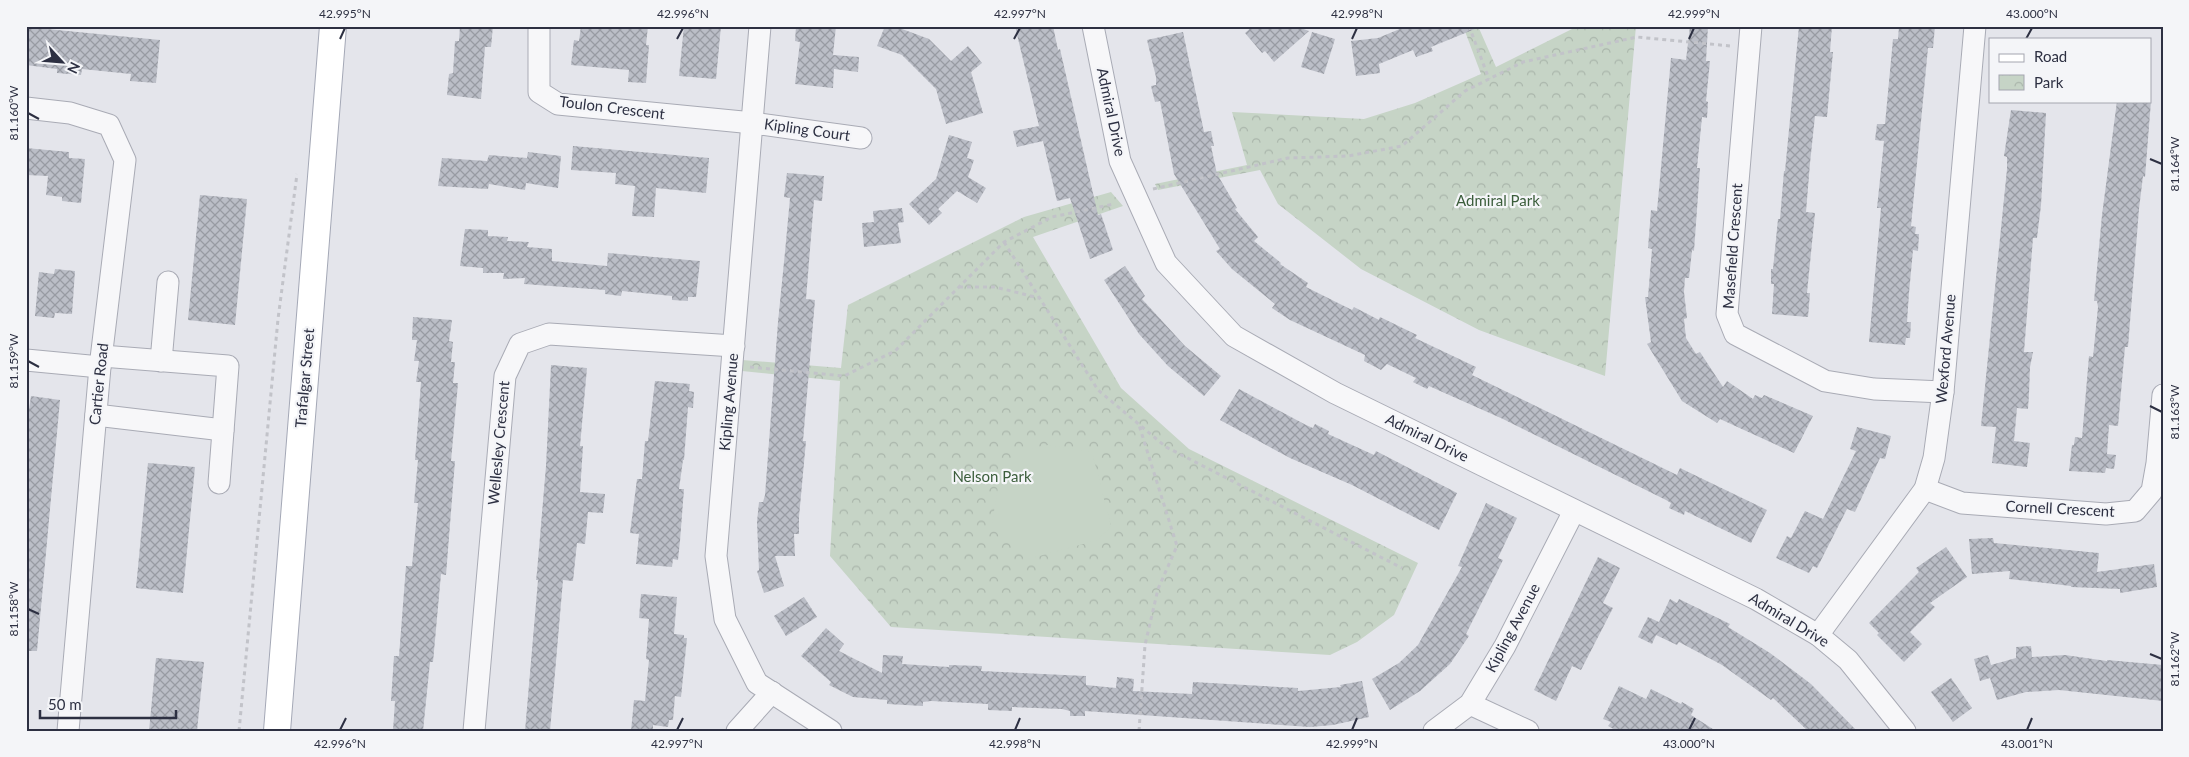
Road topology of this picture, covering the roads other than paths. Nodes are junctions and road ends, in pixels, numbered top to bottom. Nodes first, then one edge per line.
1 (332, 26) edge
2 (540, 26) edge
3 (760, 26) edge
4 (1093, 26) edge
5 (1751, 26) edge
6 (1975, 26) edge
7 (26, 108) edge
8 (753, 123) junction
9 (861, 138) dead end
10 (168, 282) dead end
11 (734, 346) junction
12 (26, 360) edge
13 (101, 361) junction
14 (162, 361) junction
15 (1943, 392) junction
16 (2163, 395) edge
17 (96, 415) junction
18 (223, 430) junction
19 (219, 483) dead end
20 (1925, 489) junction
21 (1574, 511) junction
22 (1818, 635) junction
23 (772, 692) junction
24 (1470, 704) junction
25 (68, 731) edge
26 (277, 731) edge
27 (474, 731) edge
28 (737, 731) edge
29 (831, 731) edge
30 (1434, 731) edge
31 (1528, 731) edge
32 (1905, 731) edge

1 - 26 main road, Trafalgar Street
2 - 8 street, Toulon Crescent
3 - 8 street, Kipling Avenue
4 - 21 street, Admiral Drive
5 - 15 street, Masefield Crescent
6 - 15 street, Wexford Avenue
7 - 13 street, Cartier Road
8 - 9 street, Kipling Court
8 - 11 street, Kipling Avenue
10 - 14 street
11 - 23 street, Kipling Avenue
11 - 27 street, Wellesley Crescent
12 - 13 street
13 - 14 street
13 - 17 street, Cartier Road
14 - 18 street
15 - 20 street, Wexford Avenue
16 - 20 street, Cornell Crescent
17 - 18 street
17 - 25 street, Cartier Road
18 - 19 street
20 - 22 street, Wexford Avenue
21 - 22 street, Admiral Drive
21 - 24 street, Kipling Avenue
22 - 32 street, Admiral Drive
23 - 28 street
23 - 29 street, Kipling Avenue
24 - 30 street, Kipling Avenue
24 - 31 street

